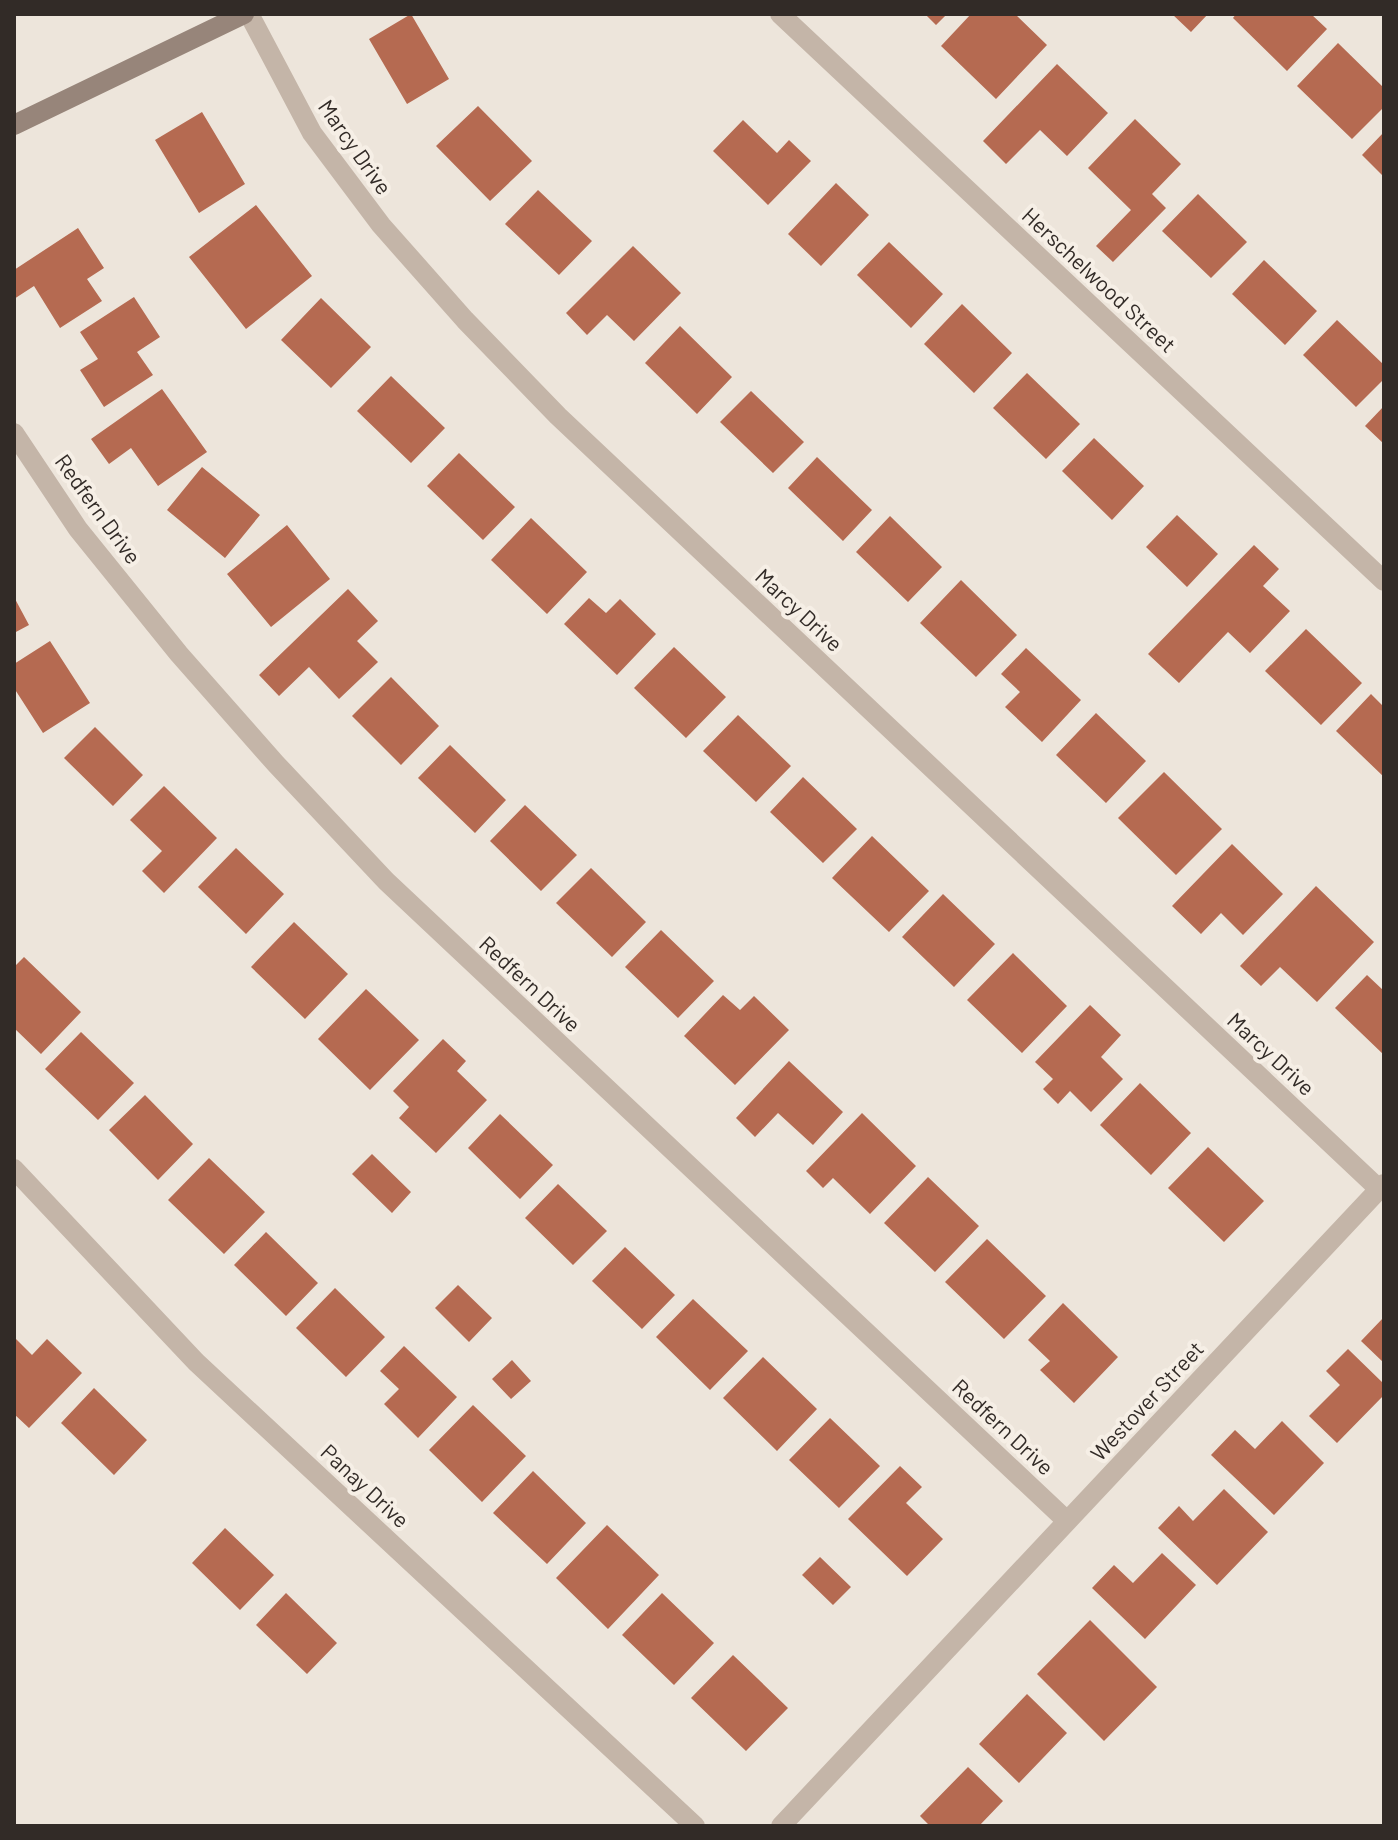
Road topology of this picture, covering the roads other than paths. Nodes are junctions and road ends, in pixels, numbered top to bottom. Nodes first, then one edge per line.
1 (246, 14) edge
2 (780, 14) edge
3 (14, 125) edge
4 (14, 433) edge
5 (1384, 581) edge
6 (14, 1169) edge
7 (1381, 1186) edge
8 (1067, 1521) junction
9 (695, 1826) edge
10 (781, 1826) edge

1 - 3 main road
1 - 7 street, Marcy Drive
2 - 5 street, Herschelwood Street
4 - 8 street, Redfern Drive
6 - 9 street, Panay Drive
7 - 8 street, Westover Street
8 - 10 street, Westover Street

